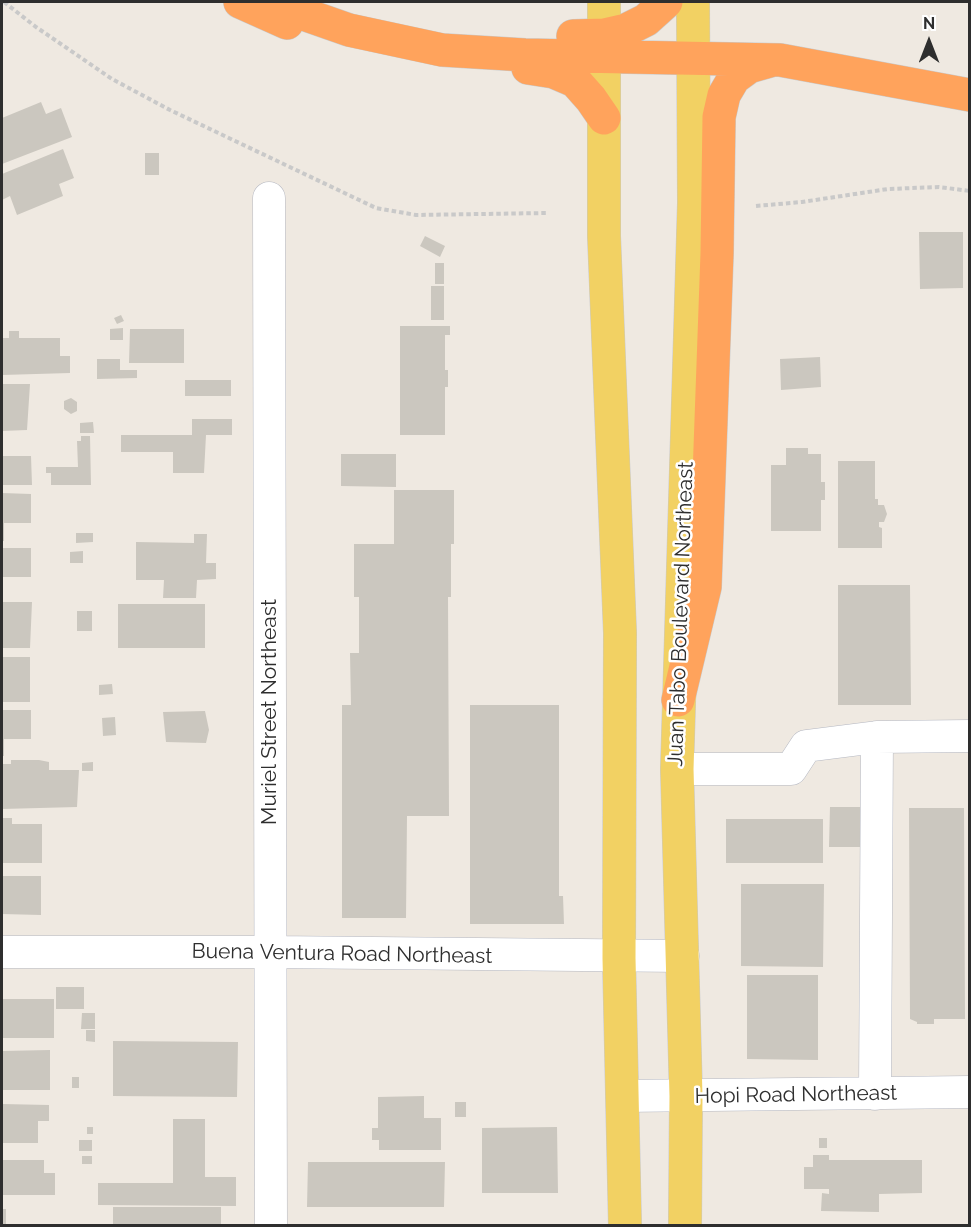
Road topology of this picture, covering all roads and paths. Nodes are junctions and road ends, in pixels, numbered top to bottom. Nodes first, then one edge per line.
1 (4, 2) edge
2 (240, 2) edge
3 (269, 2) edge
4 (324, 2) edge
5 (604, 2) edge
6 (666, 2) edge
7 (693, 2) edge
8 (604, 45) junction
9 (693, 57) junction
10 (780, 60) junction
11 (969, 95) edge
12 (604, 118) junction
13 (969, 191) edge
14 (269, 198) dead end
15 (756, 206) dead end
16 (548, 213) dead end
17 (678, 700) junction
18 (969, 735) edge
19 (878, 737) junction
20 (676, 770) junction
21 (2, 952) edge
22 (271, 952) junction
23 (683, 956) junction
24 (619, 958) junction
25 (969, 1092) edge
26 (876, 1094) junction
27 (622, 1096) junction
28 (686, 1096) junction
29 (271, 1226) edge
30 (625, 1226) edge
31 (685, 1226) edge

1 - 16 path
2 - 12 highway
3 - 8 highway
4 - 8 highway
5 - 8 main road
6 - 8 highway
7 - 9 main road, Juan Tabo Boulevard Northeast
8 - 9 highway
8 - 12 main road
9 - 10 highway
9 - 17 main road, Juan Tabo Boulevard Northeast
10 - 11 highway
10 - 17 highway
12 - 24 main road
13 - 15 path
14 - 22 street, Muriel Street Northeast
17 - 20 main road, Juan Tabo Boulevard Northeast
18 - 19 street
19 - 20 street
19 - 26 street
20 - 23 main road, Juan Tabo Boulevard Northeast
21 - 22 street, Buena Ventura Road Northeast
22 - 24 street, Buena Ventura Road Northeast
22 - 29 street, Muriel Street Northeast
23 - 24 street, Buena Ventura Road Northeast
23 - 28 main road, Juan Tabo Boulevard Northeast
24 - 27 main road
25 - 26 street, Hopi Road Northeast
26 - 28 street, Hopi Road Northeast
27 - 28 street, Hopi Road Northeast
27 - 30 main road
28 - 31 main road, Juan Tabo Boulevard Northeast

